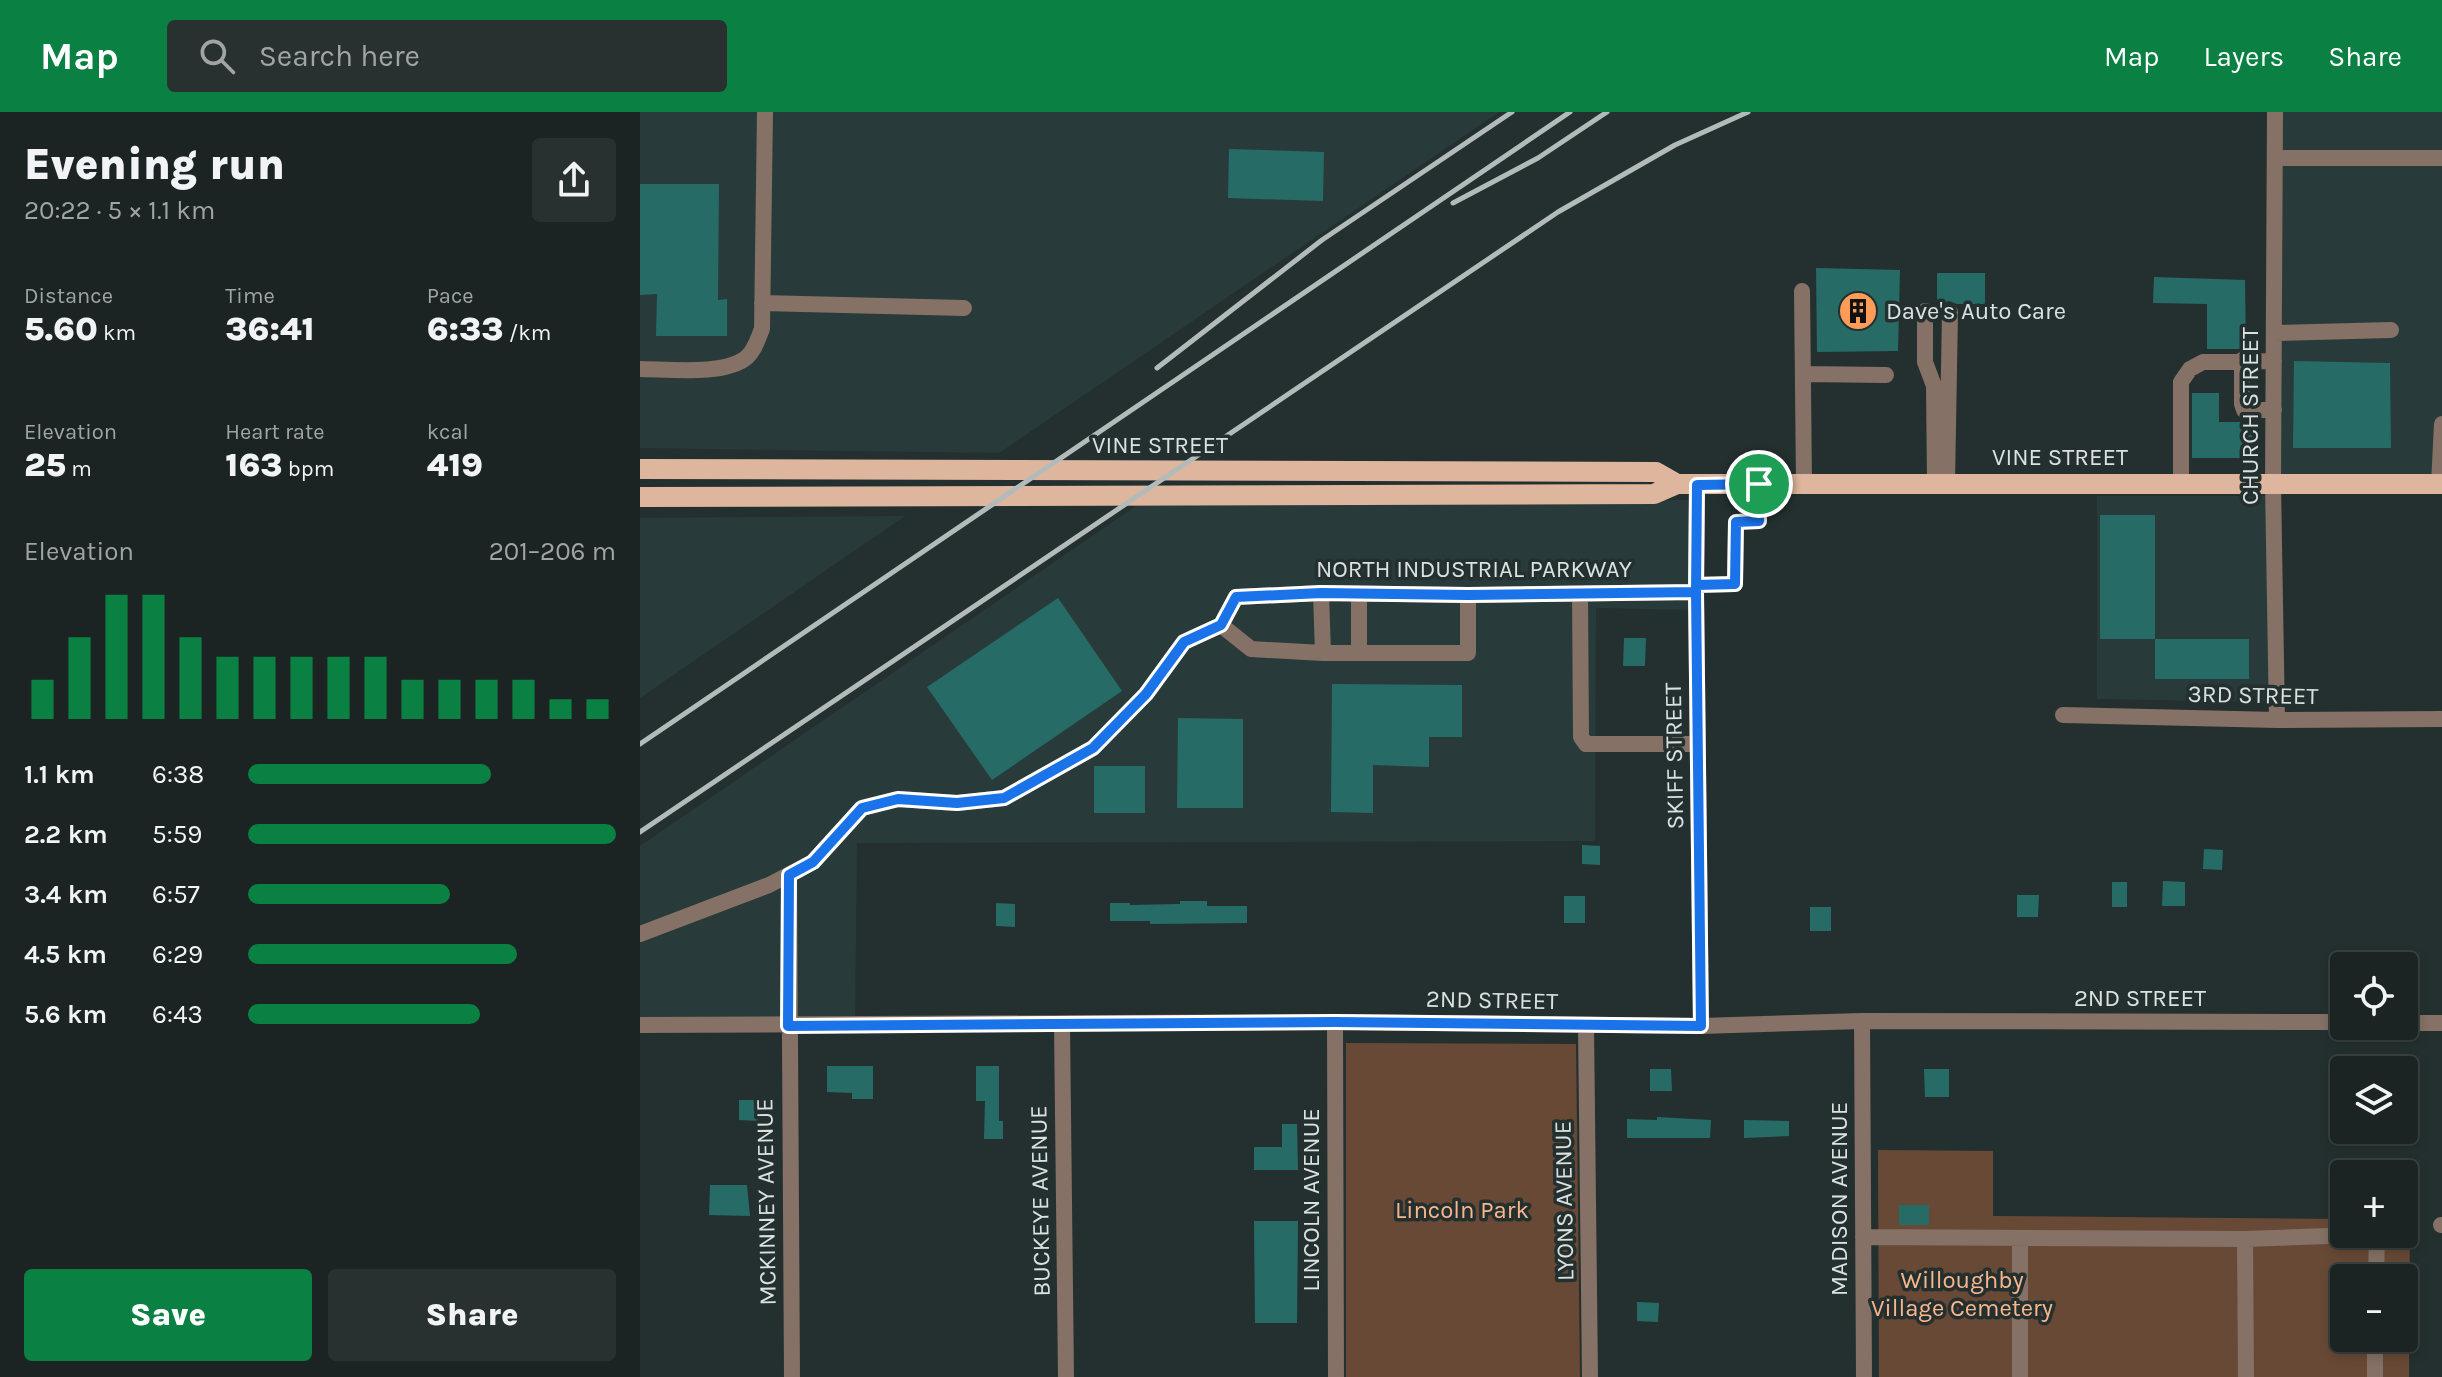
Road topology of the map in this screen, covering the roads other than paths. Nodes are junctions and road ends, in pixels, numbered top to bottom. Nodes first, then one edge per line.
1 (765, 112) edge
2 (2275, 112) edge
3 (2276, 158) junction
4 (2442, 158) edge
5 (1802, 291) dead end
6 (762, 303) junction
7 (964, 308) dead end
8 (1925, 311) dead end
9 (1950, 312) dead end
10 (2391, 330) dead end
11 (2275, 333) junction
12 (2242, 360) junction
13 (2274, 361) junction
14 (640, 369) edge
15 (1803, 374) junction
16 (1886, 375) dead end
17 (2274, 410) junction
18 (2442, 424) edge
19 (640, 469) edge
20 (1804, 483) junction
21 (1941, 483) junction
22 (2181, 483) junction
23 (1687, 484) junction
24 (1759, 484) junction
25 (2273, 484) junction
26 (2440, 484) edge
27 (640, 497) edge
28 (1696, 589) junction
29 (1321, 593) junction
30 (1359, 594) junction
31 (1580, 594) junction
32 (1468, 595) junction
33 (1221, 625) junction
34 (1323, 653) junction
35 (1359, 653) junction
36 (2063, 715) dead end
37 (2442, 719) edge
38 (2277, 720) junction
39 (1698, 744) junction
40 (789, 875) junction
41 (640, 934) edge
42 (1862, 1021) junction
43 (1335, 1022) junction
44 (2330, 1022) edge
45 (2418, 1023) edge
46 (2442, 1023) edge
47 (640, 1025) edge
48 (1062, 1025) junction
49 (1586, 1025) junction
50 (788, 1026) junction
51 (1701, 1026) junction
52 (2330, 1236) edge
53 (1863, 1237) junction
54 (2020, 1238) junction
55 (2245, 1239) junction
56 (2375, 1352) edge
57 (792, 1377) edge
58 (1066, 1377) edge
59 (1336, 1377) edge
60 (1590, 1377) edge
61 (1864, 1377) edge
62 (2020, 1377) edge
63 (2246, 1377) edge
64 (2375, 1377) edge

1 - 6 street
2 - 3 street, CHURCH STREET
3 - 4 street
3 - 11 street, CHURCH STREET
5 - 15 street
6 - 7 street
6 - 14 street
8 - 21 street
9 - 21 street
10 - 11 street
11 - 13 street, CHURCH STREET
12 - 13 street
12 - 17 street
12 - 22 street
13 - 17 street, CHURCH STREET
15 - 16 street
15 - 20 street
17 - 25 street, CHURCH STREET
18 - 26 street
19 - 23 main road, VINE STREET
20 - 21 main road, VINE STREET
20 - 24 main road, VINE STREET
21 - 22 main road, VINE STREET
22 - 25 main road, VINE STREET
23 - 24 main road, VINE STREET
23 - 27 main road, VINE STREET
23 - 28 street, SKIFF STREET
24 - 28 street, NORTH INDUSTRIAL PARKWAY
25 - 26 main road, VINE STREET
25 - 38 street, CHURCH STREET
28 - 31 street, NORTH INDUSTRIAL PARKWAY
28 - 39 street, SKIFF STREET
29 - 30 street, NORTH INDUSTRIAL PARKWAY
29 - 33 street, NORTH INDUSTRIAL PARKWAY
29 - 34 street
30 - 32 street, NORTH INDUSTRIAL PARKWAY
30 - 35 street
31 - 32 street, NORTH INDUSTRIAL PARKWAY
31 - 39 street
32 - 35 street
33 - 34 street
33 - 40 street
34 - 35 street
36 - 38 street, 3RD STREET
37 - 38 street, 3RD STREET
39 - 51 street, SKIFF STREET
40 - 41 street
40 - 50 street, MCKINNEY AVENUE
42 - 44 street, 2ND STREET
42 - 51 street, 2ND STREET
42 - 53 street, MADISON AVENUE
43 - 48 street, 2ND STREET
43 - 49 street, 2ND STREET
43 - 59 street, LINCOLN AVENUE
45 - 46 street
47 - 50 street, 2ND STREET
48 - 50 street, 2ND STREET
48 - 58 street, BUCKEYE AVENUE
49 - 51 street, 2ND STREET
49 - 60 street, LYONS AVENUE
50 - 57 street, MCKINNEY AVENUE
52 - 55 street
53 - 54 street
53 - 61 street, MADISON AVENUE
54 - 55 street
54 - 62 street
55 - 63 street
56 - 64 street

